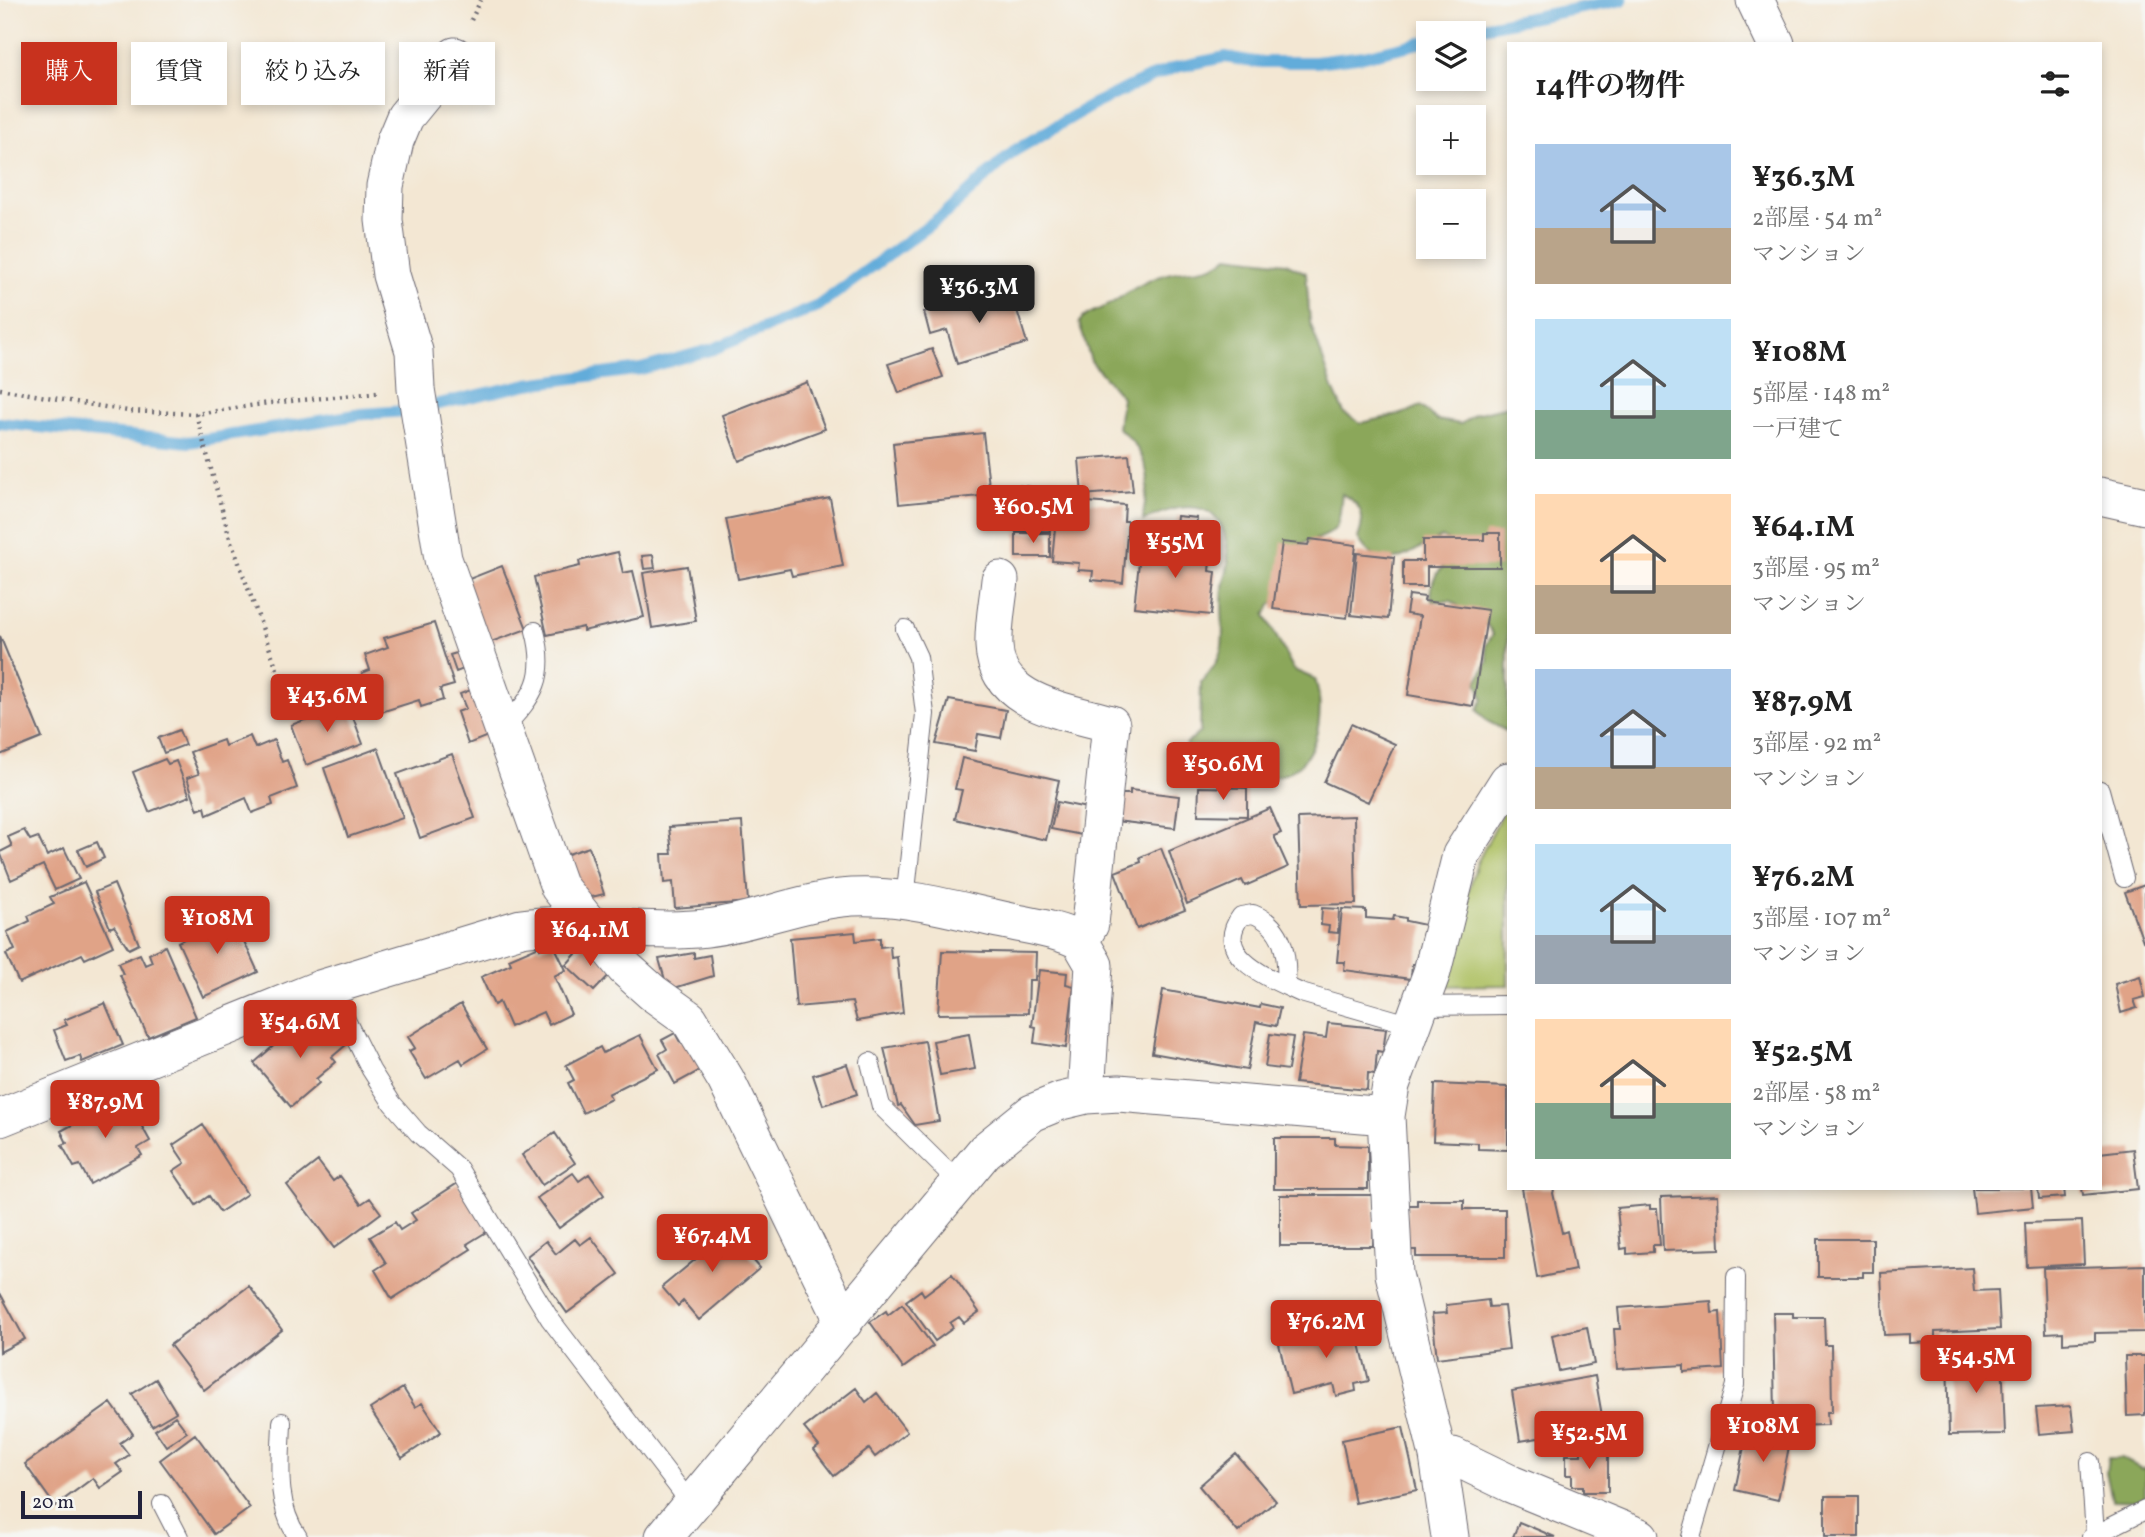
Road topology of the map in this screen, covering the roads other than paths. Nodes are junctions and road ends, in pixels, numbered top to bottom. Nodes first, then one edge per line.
1 (1755, 0) edge
2 (1775, 42) edge
3 (415, 105) edge
4 (2102, 496) edge
5 (2145, 506) edge
6 (1000, 580) dead end
7 (905, 629) dead end
8 (535, 631) dead end
9 (503, 728) junction
10 (1507, 783) edge
11 (2102, 797) edge
12 (2123, 878) dead end
13 (905, 900) junction
14 (590, 924) junction
15 (1080, 941) junction
16 (329, 986) junction
17 (1286, 986) dead end
18 (1507, 1005) edge
19 (1415, 1015) junction
20 (870, 1062) dead end
21 (1086, 1095) junction
22 (1386, 1116) junction
23 (0, 1118) edge
24 (959, 1183) junction
25 (1736, 1278) dead end
26 (844, 1322) junction
27 (282, 1422) dead end
28 (1438, 1456) junction
29 (2090, 1462) dead end
30 (162, 1504) dead end
31 (691, 1504) junction
32 (2145, 1510) edge
33 (2093, 1536) edge
34 (179, 1537) edge
35 (298, 1537) edge
36 (664, 1537) edge
37 (1450, 1537) edge
38 (1640, 1537) edge
39 (1691, 1537) edge

1 - 2 street
3 - 9 street
4 - 5 street
6 - 15 street
7 - 13 lane
8 - 9 lane
9 - 14 street
10 - 19 street
11 - 12 lane
13 - 14 street
13 - 15 street
14 - 16 street
14 - 26 street
15 - 21 street
16 - 23 street
16 - 31 lane
17 - 19 lane
18 - 19 lane
19 - 22 street
20 - 24 lane
21 - 22 street
21 - 24 street
22 - 28 street
24 - 26 street
25 - 39 lane
26 - 31 street
27 - 35 lane
28 - 37 street
28 - 38 street
29 - 33 lane
30 - 34 lane
31 - 36 street
32 - 33 lane

